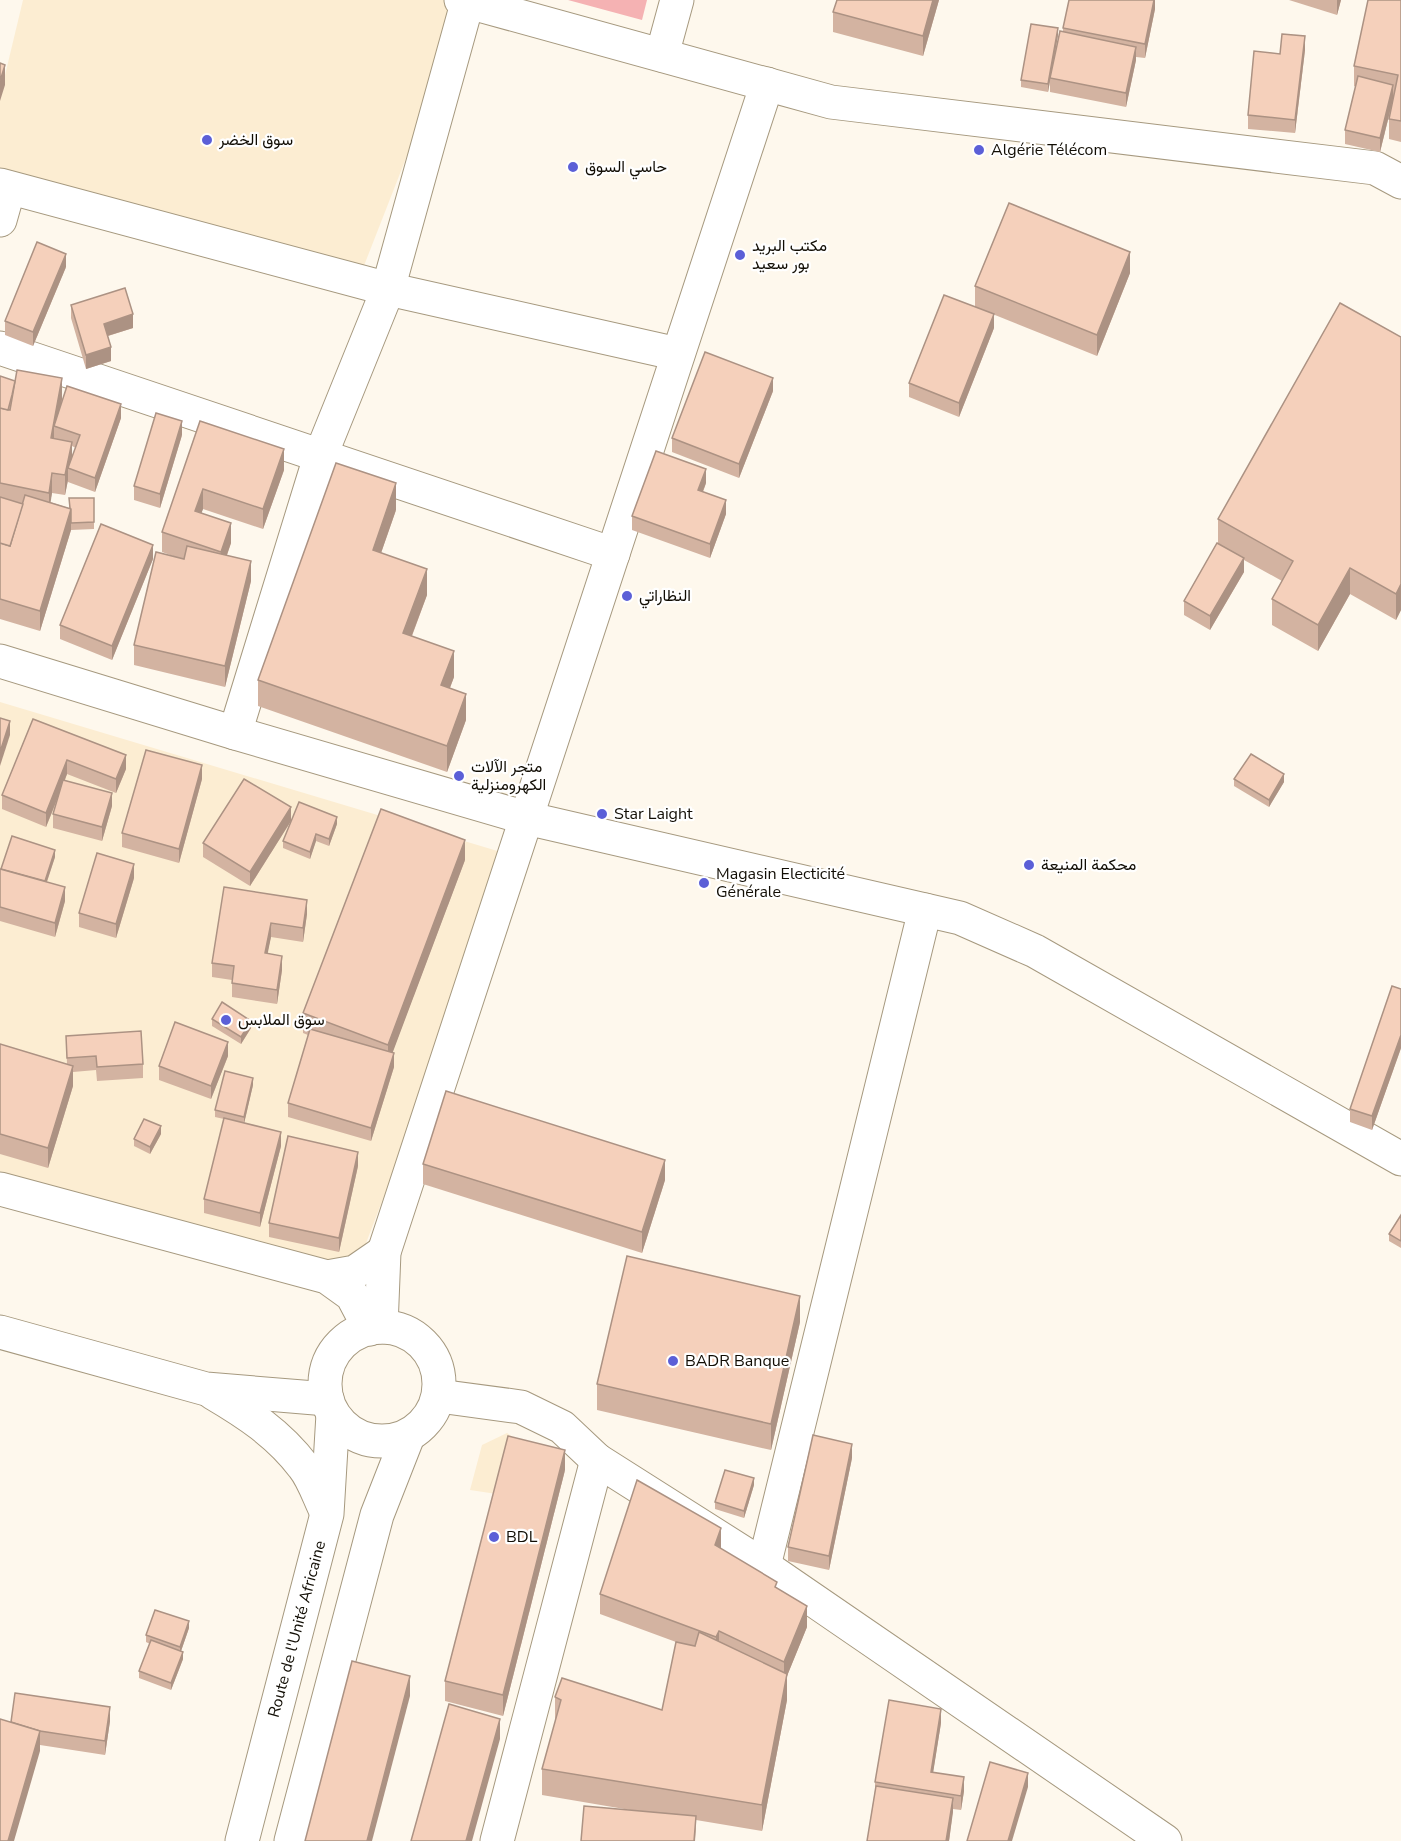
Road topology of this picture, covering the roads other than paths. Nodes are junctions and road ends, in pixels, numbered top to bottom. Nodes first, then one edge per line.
1 (677, 0) edge
2 (465, 1) edge
3 (662, 55) junction
4 (767, 84) junction
5 (1401, 182) edge
6 (4, 187) edge
7 (0, 220) edge
8 (388, 289) junction
9 (0, 348) edge
10 (678, 354) junction
11 (320, 457) junction
12 (613, 554) junction
13 (0, 661) edge
14 (235, 733) junction
15 (526, 818) junction
16 (925, 910) junction
17 (1401, 1159) edge
18 (0, 1189) edge
19 (384, 1252) junction
20 (327, 1276) junction
21 (375, 1328) junction
22 (0, 1332) edge
23 (206, 1389) junction
24 (439, 1396) junction
25 (330, 1406) junction
26 (408, 1436) junction
27 (597, 1460) junction
28 (327, 1514) junction
29 (765, 1566) junction
30 (242, 1841) edge
31 (291, 1841) edge
32 (497, 1841) edge
33 (1165, 1841) edge

1 - 3 street
2 - 3 street
2 - 8 street
3 - 4 street
4 - 5 street
4 - 10 street
6 - 7 street
6 - 8 street
8 - 10 street
8 - 11 street
9 - 11 street
10 - 12 street
11 - 12 street
11 - 14 street
12 - 15 street
13 - 14 street
14 - 15 street
15 - 16 street
15 - 19 street
16 - 17 street
16 - 29 street
18 - 20 street
19 - 20 street
19 - 21 street
20 - 21 street
21 - 24 street
21 - 25 street
22 - 23 street
23 - 25 street
23 - 28 street
24 - 26 street
24 - 27 street
25 - 26 street
25 - 28 street, Route de l'Unité Africaine
26 - 31 street
27 - 29 street
27 - 32 street
28 - 30 street, Route de l'Unité Africaine
29 - 33 street

